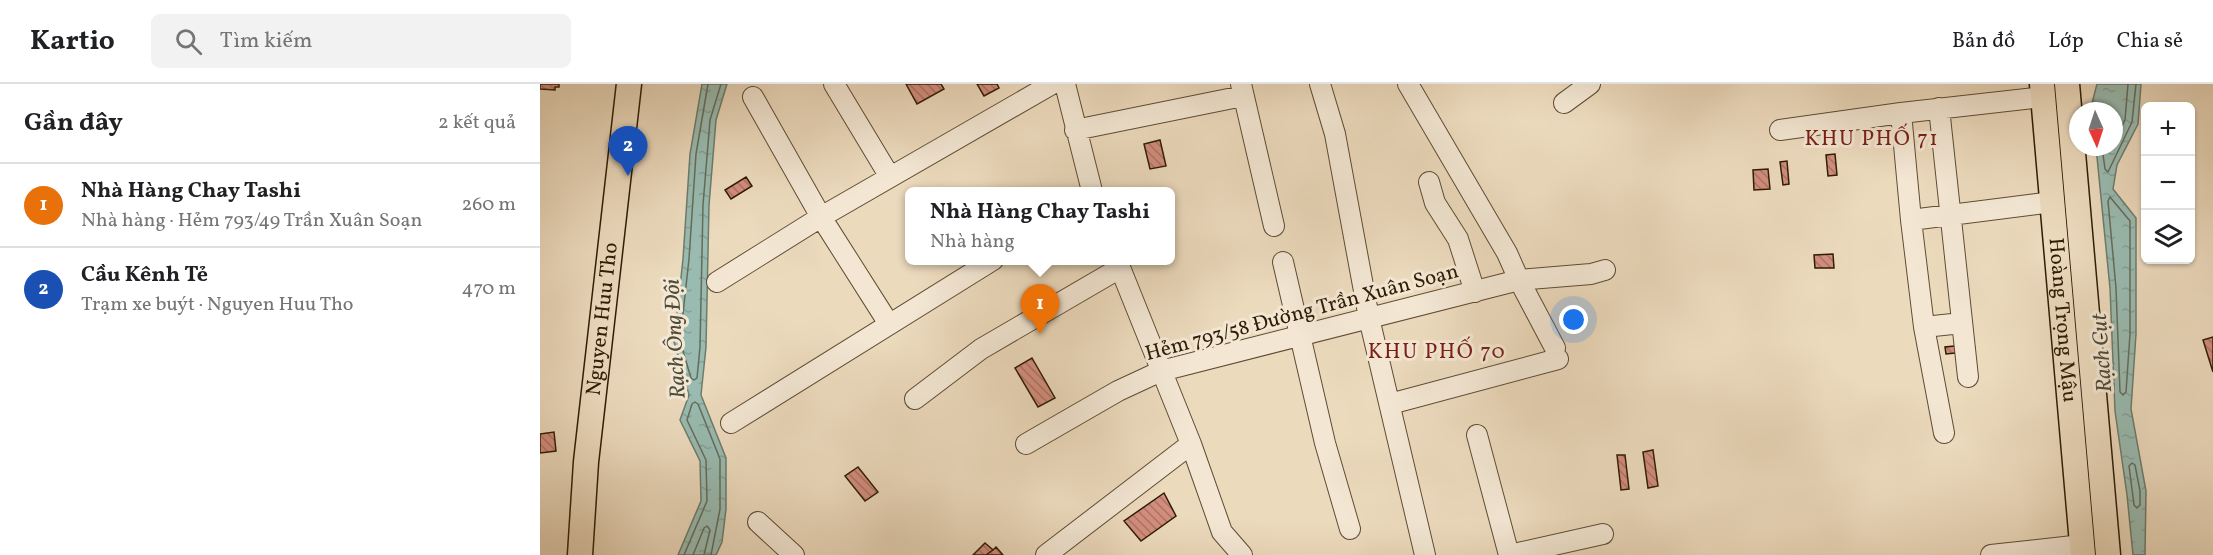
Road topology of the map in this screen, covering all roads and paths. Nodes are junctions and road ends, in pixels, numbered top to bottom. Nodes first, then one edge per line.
1 (613, 84) edge
2 (629, 84) edge
3 (834, 84) edge
4 (1052, 84) edge
5 (1065, 84) edge
6 (1320, 84) edge
7 (1408, 84) edge
8 (1590, 84) edge
9 (2067, 89) edge
10 (1242, 90) edge
11 (2042, 90) edge
12 (753, 97) dead end
13 (1564, 103) dead end
14 (1940, 108) junction
15 (1901, 113) junction
16 (1076, 130) junction
17 (1780, 130) dead end
18 (890, 177) junction
19 (1428, 182) dead end
20 (1091, 187) edge
21 (2052, 202) junction
22 (1950, 215) junction
23 (821, 217) junction
24 (1911, 220) junction
25 (1274, 226) dead end
26 (1283, 262) dead end
27 (986, 265) edge
28 (1117, 265) edge
29 (1119, 265) edge
30 (1605, 270) dead end
31 (1519, 279) junction
32 (717, 282) dead end
33 (1475, 292) junction
34 (2086, 312) junction
35 (2062, 313) junction
36 (1369, 318) junction
37 (1962, 323) junction
38 (889, 324) junction
39 (1924, 327) junction
40 (1301, 336) junction
41 (1161, 371) junction
42 (1968, 376) dead end
43 (915, 399) dead end
44 (1390, 404) junction
45 (732, 423) dead end
46 (1944, 433) dead end
47 (1477, 435) dead end
48 (1026, 444) dead end
49 (1191, 444) junction
50 (758, 522) dead end
51 (1350, 529) dead end
52 (1603, 534) dead end
53 (2107, 549) edge
54 (2082, 550) edge
55 (567, 555) edge
56 (580, 555) edge
57 (794, 555) edge
58 (1046, 555) edge
59 (1242, 555) edge
60 (1425, 555) edge
61 (1509, 555) edge
62 (1990, 555) edge

1 - 55 main road
2 - 56 main road, Nguyen Huu Tho
3 - 18 street
4 - 18 street
5 - 16 street
6 - 36 street
7 - 31 street
8 - 13 street
9 - 11 main road
9 - 34 main road, Hoàng Trọng Mậu
10 - 16 street
10 - 25 street
11 - 14 street
11 - 21 main road, Hoàng Trọng Mậu
12 - 23 street
14 - 15 street
14 - 22 street
15 - 17 street
15 - 24 street
16 - 20 street
18 - 23 street
19 - 33 street
21 - 22 street
21 - 35 main road, Hoàng Trọng Mậu
22 - 24 street
22 - 37 street
23 - 32 street
23 - 38 street
24 - 39 street
26 - 40 street
27 - 38 street
28 - 43 street
29 - 41 street
30 - 31 street, Hẻm 793/58 Đường Trần Xuân Soạn
31 - 33 street, Hẻm 793/58 Đường Trần Xuân Soạn
31 - 44 street
33 - 36 street, Hẻm 793/58 Đường Trần Xuân Soạn
34 - 35 main road
34 - 53 main road, Hoàng Trọng Mậu
35 - 54 main road, Hoàng Trọng Mậu
36 - 40 street, Hẻm 793/58 Đường Trần Xuân Soạn
36 - 44 street
37 - 39 street
37 - 42 street
38 - 45 street
39 - 46 street
40 - 41 street, Hẻm 793/58 Đường Trần Xuân Soạn
40 - 51 street
41 - 48 street, Hẻm 793/58 Đường Trần Xuân Soạn
41 - 49 street
44 - 60 street
47 - 61 street
49 - 58 street
49 - 59 street
50 - 57 street
52 - 61 street
53 - 54 main road
54 - 62 street

